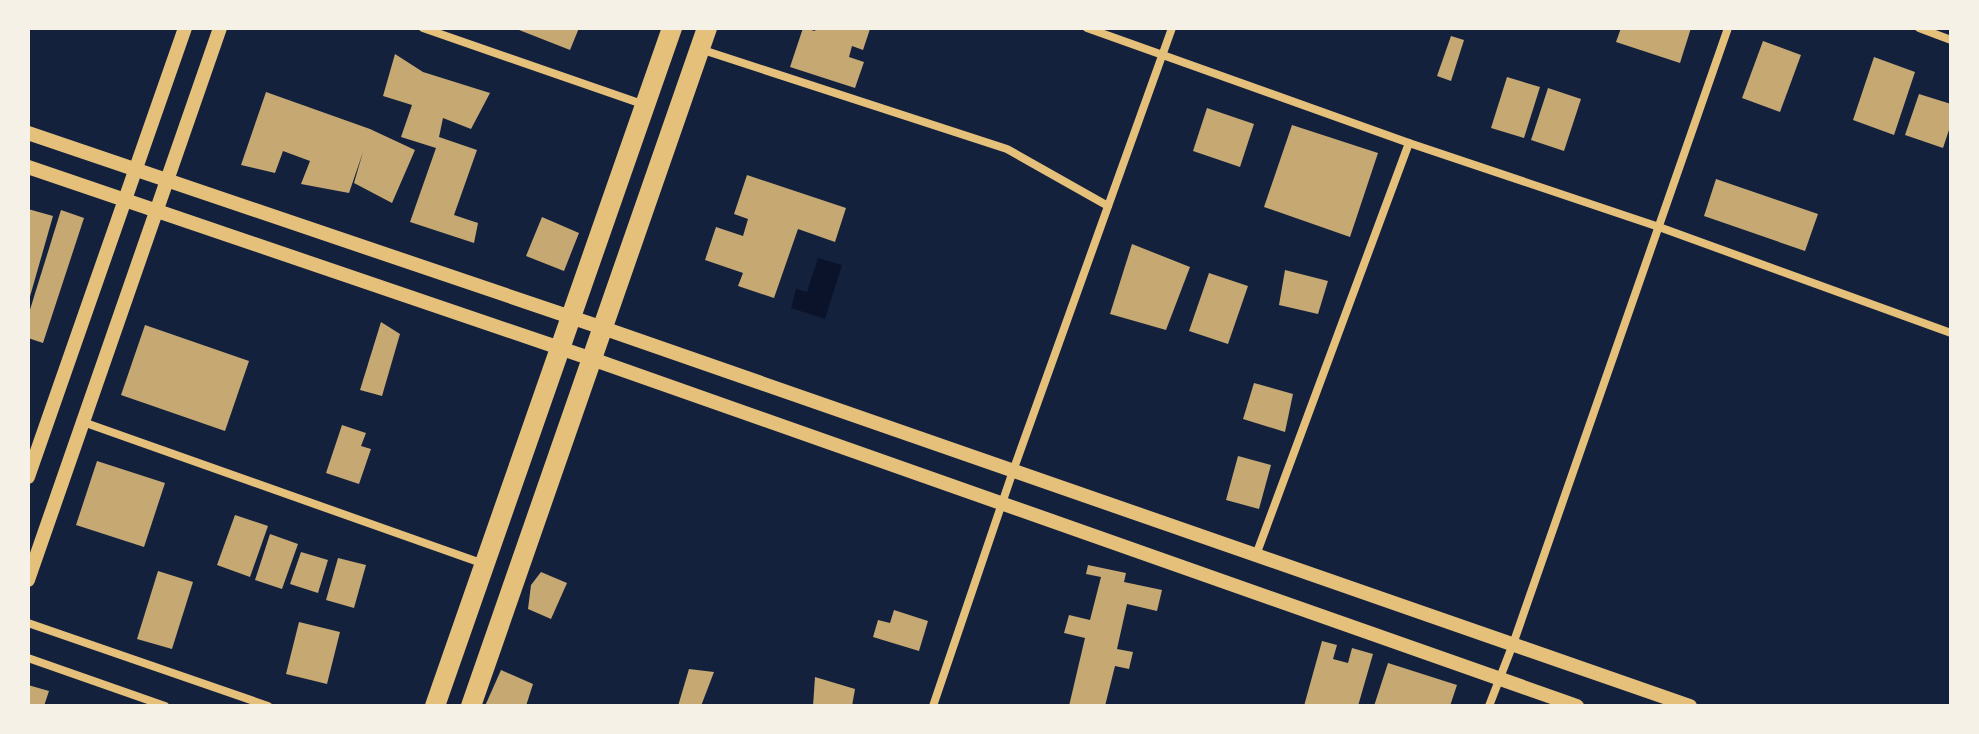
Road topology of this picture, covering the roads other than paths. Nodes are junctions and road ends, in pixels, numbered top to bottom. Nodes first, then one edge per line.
1 (185, 28) edge
2 (220, 28) edge
3 (423, 28) edge
4 (672, 28) edge
5 (707, 28) edge
6 (1087, 28) edge
7 (1172, 28) edge
8 (1728, 28) edge
9 (1919, 28) edge
10 (1951, 40) edge
11 (700, 49) junction
12 (1162, 54) junction
13 (645, 105) junction
14 (28, 133) edge
15 (1409, 143) junction
16 (28, 167) edge
17 (136, 170) junction
18 (167, 180) junction
19 (126, 200) junction
20 (1108, 206) junction
21 (156, 211) junction
22 (1659, 227) junction
23 (571, 317) junction
24 (603, 328) junction
25 (1951, 333) edge
26 (560, 349) junction
27 (592, 359) junction
28 (83, 422) junction
29 (1013, 471) junction
30 (28, 477) edge
31 (1002, 504) junction
32 (1256, 555) junction
33 (485, 564) junction
34 (28, 580) edge
35 (28, 623) edge
36 (1513, 644) junction
37 (28, 658) edge
38 (1499, 679) junction
39 (165, 706) edge
40 (268, 706) edge
41 (435, 706) edge
42 (471, 706) edge
43 (933, 706) edge
44 (1489, 706) edge
45 (1577, 706) edge
46 (1690, 706) edge

1 - 17 street
2 - 18 street
3 - 13 street
4 - 13 main road
5 - 11 main road
6 - 12 street
7 - 12 street
8 - 22 street
9 - 10 street
11 - 20 street
11 - 24 main road
12 - 15 street
12 - 20 street
13 - 23 main road
14 - 17 street
15 - 22 street
15 - 32 street
16 - 19 street
17 - 18 street
17 - 19 street
18 - 21 street
18 - 23 street
19 - 21 street
19 - 30 street
20 - 29 street
21 - 26 street
21 - 28 street
22 - 25 street
22 - 36 street
23 - 24 street
23 - 26 main road
24 - 27 main road
24 - 29 street
26 - 27 street
26 - 33 main road
27 - 31 street
27 - 42 main road
28 - 33 street
28 - 34 street
29 - 31 street
29 - 32 street
31 - 38 street
31 - 43 street
32 - 36 street
33 - 41 main road
35 - 40 street
36 - 38 street
36 - 46 street
37 - 39 street
38 - 44 street
38 - 45 street

